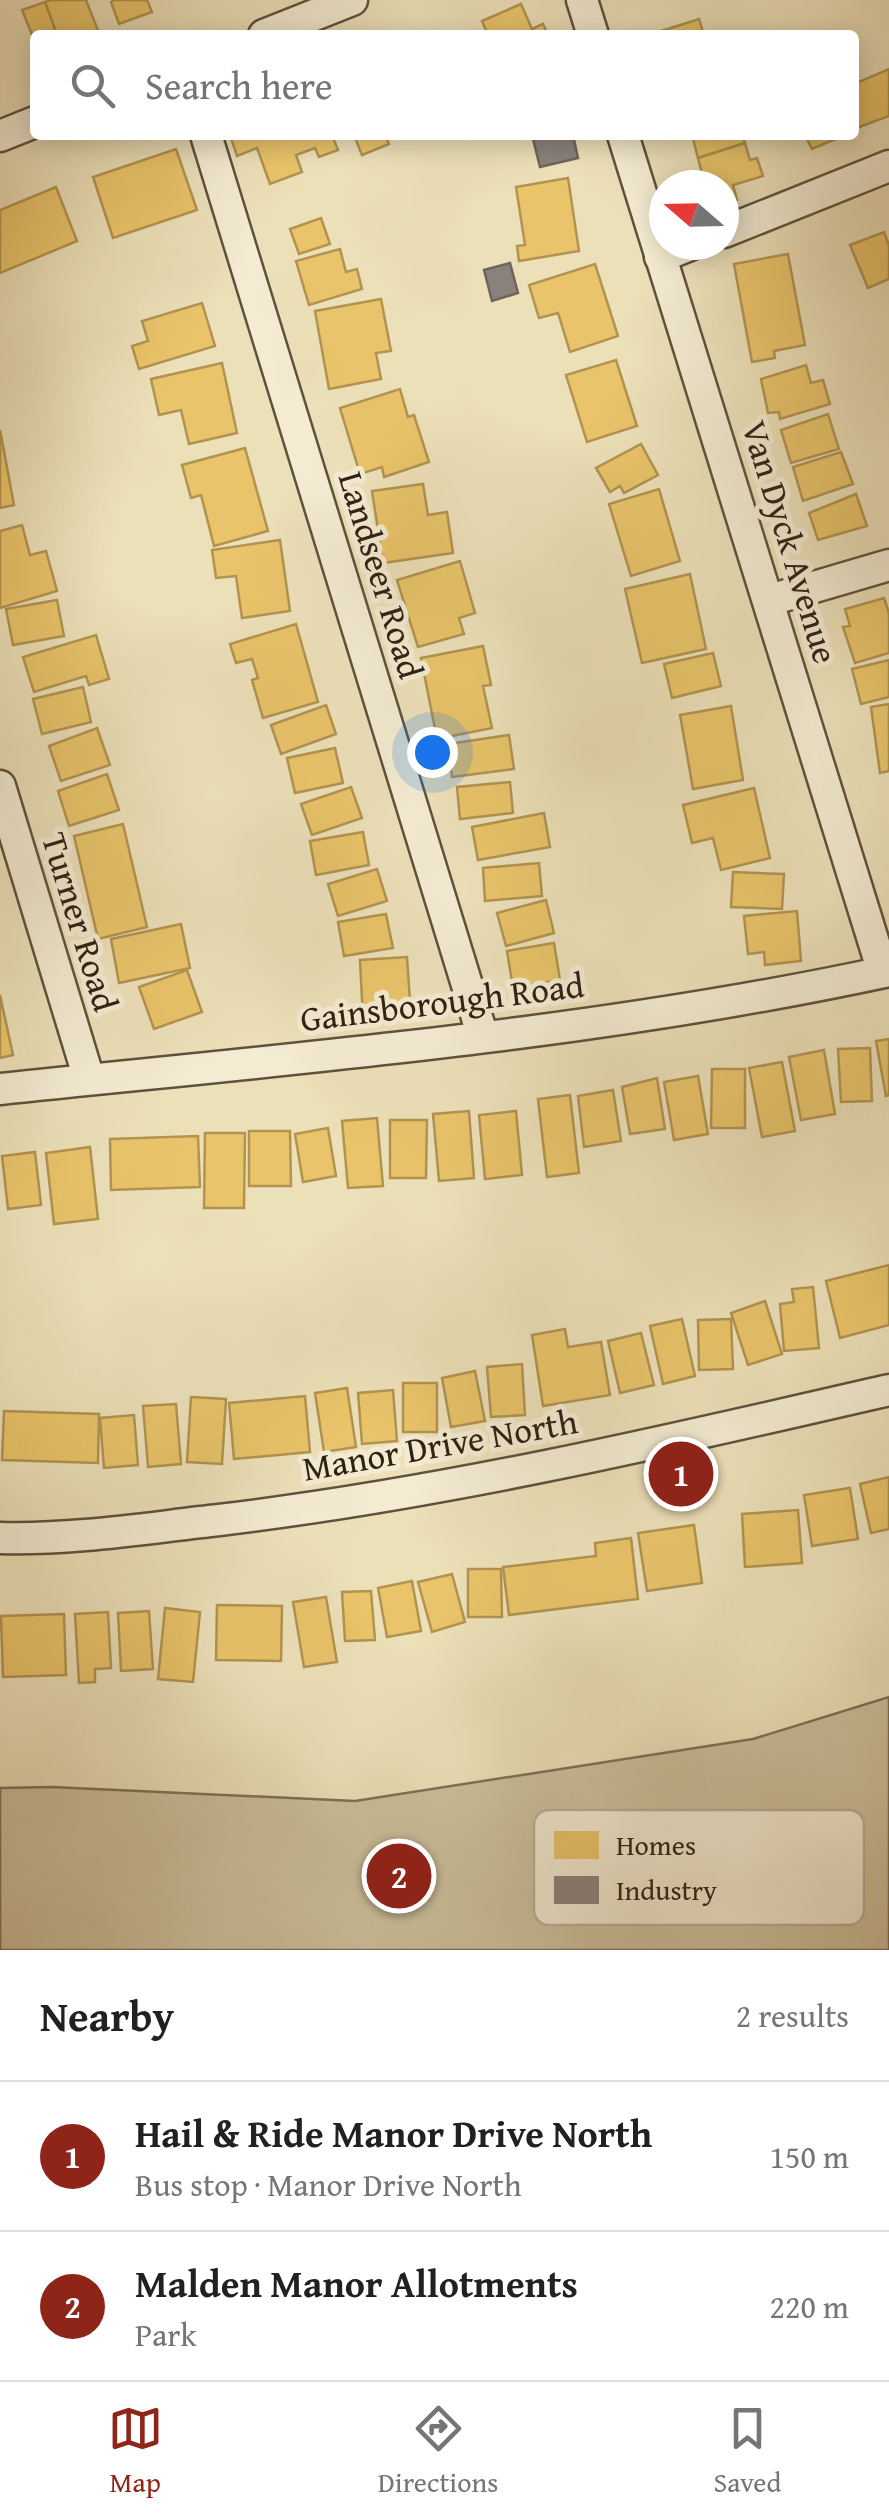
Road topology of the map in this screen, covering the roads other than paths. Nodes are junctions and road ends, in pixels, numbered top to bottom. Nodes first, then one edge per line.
1 (352, 0) edge
2 (582, 0) edge
3 (277, 30) edge
4 (591, 30) edge
5 (30, 124) edge
6 (0, 136) edge
7 (208, 140) edge
8 (625, 140) edge
9 (889, 166) edge
10 (649, 221) edge
11 (739, 226) edge
12 (661, 260) edge
13 (889, 564) edge
14 (770, 600) junction
15 (0, 786) edge
16 (886, 972) edge
17 (483, 1037) junction
18 (89, 1079) junction
19 (0, 1089) edge
20 (889, 1390) edge
21 (0, 1538) edge

1 - 3 street
2 - 4 street
5 - 6 street
7 - 17 street, Landseer Road
8 - 10 street, Van Dyck Avenue
9 - 11 street
12 - 14 street, Van Dyck Avenue
13 - 14 street
14 - 16 street, Van Dyck Avenue
15 - 18 street, Turner Road
16 - 17 street, Gainsborough Road
17 - 18 street, Gainsborough Road
18 - 19 street, Gainsborough Road
20 - 21 street, Manor Drive North

